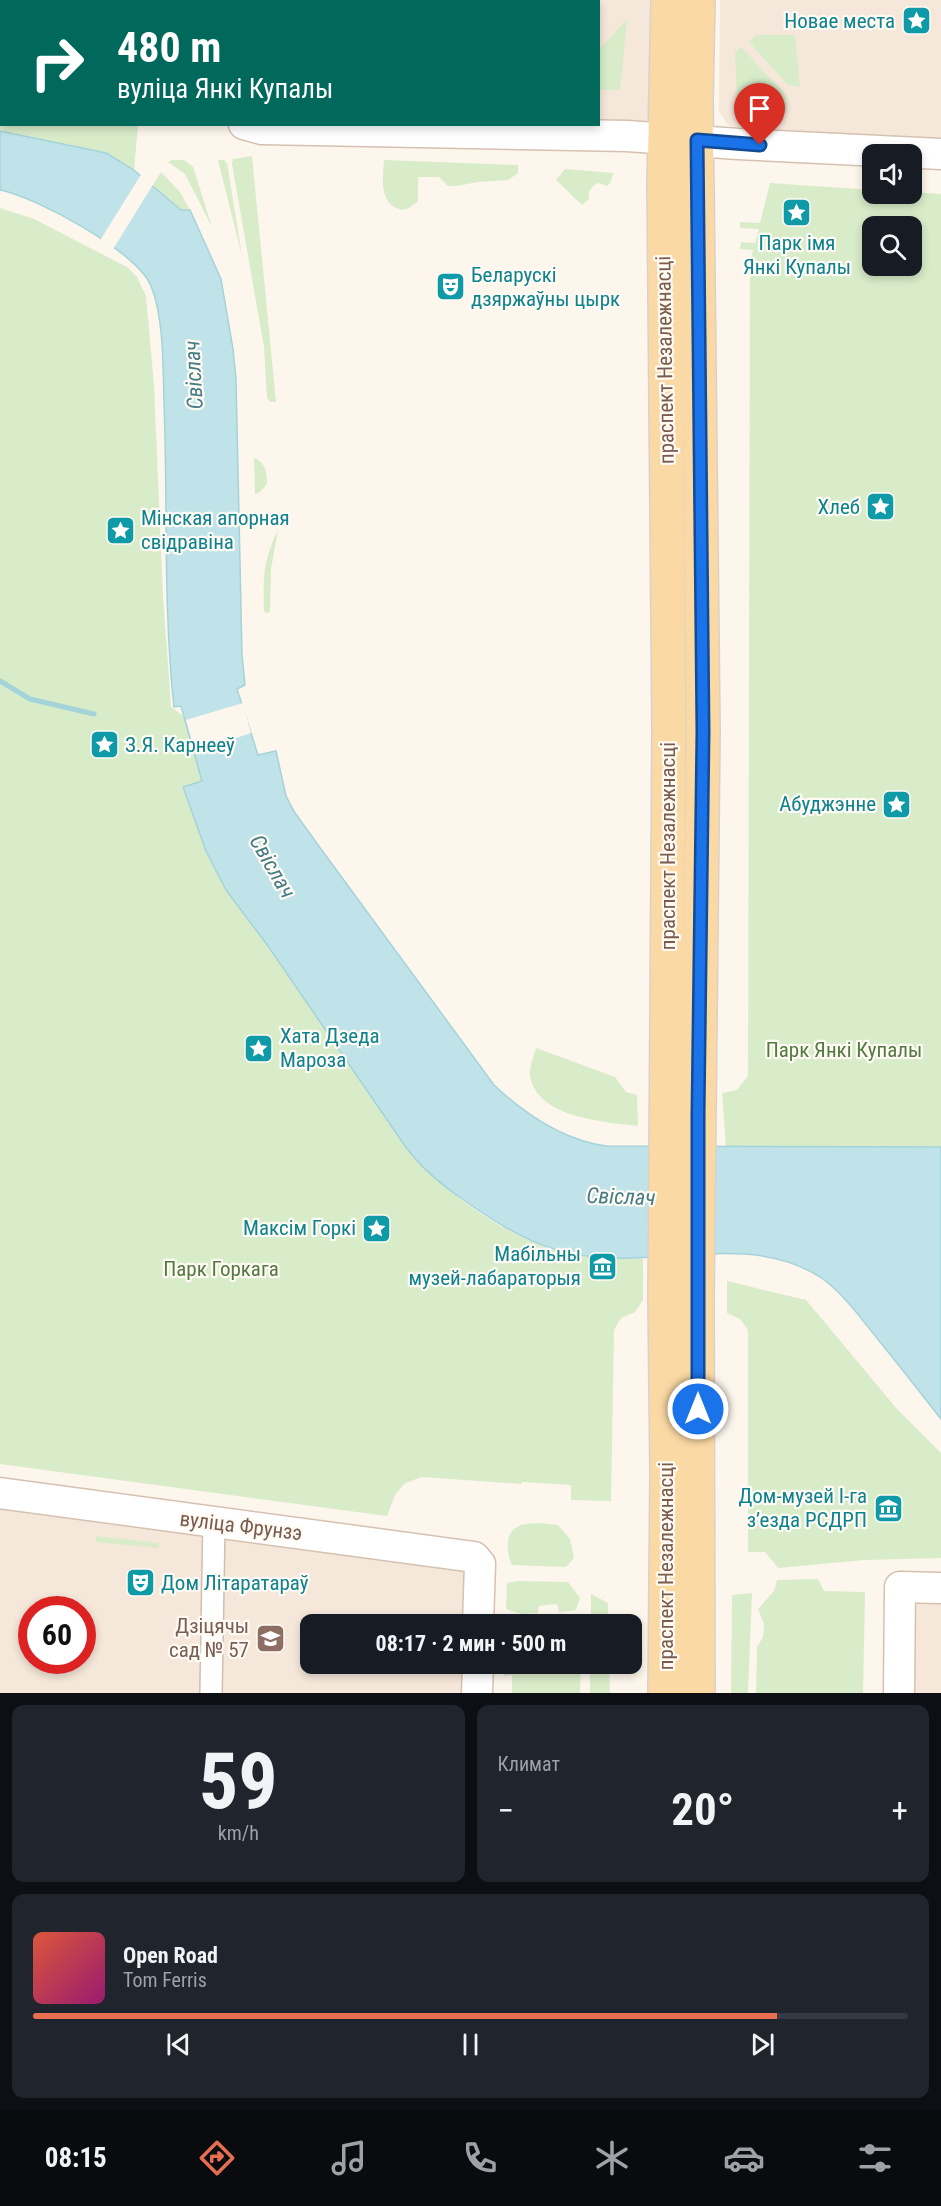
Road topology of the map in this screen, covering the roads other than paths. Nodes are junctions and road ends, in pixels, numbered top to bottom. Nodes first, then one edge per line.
1 (668, 0) edge
2 (698, 0) edge
3 (251, 126) edge
4 (665, 138) junction
5 (697, 140) junction
6 (941, 154) edge
7 (682, 1115) junction
8 (681, 1297) junction
9 (0, 1493) edge
10 (213, 1522) junction
11 (941, 1588) edge
12 (478, 1614) edge
13 (478, 1674) edge
14 (211, 1693) edge
15 (477, 1693) edge
16 (665, 1693) edge
17 (698, 1693) edge
18 (899, 1693) edge

1 - 4 main road, праспект Незалежнасці
2 - 5 main road, праспект Незалежнасці
3 - 4 street
4 - 5 street
4 - 7 main road, праспект Незалежнасці
5 - 6 street
5 - 7 main road, праспект Незалежнасці
7 - 8 main road, праспект Незалежнасці
8 - 16 main road, праспект Незалежнасці
8 - 17 main road, праспект Незалежнасці
9 - 10 street, вуліца Фрунзэ
10 - 12 street, вуліца Фрунзэ
10 - 14 street
11 - 18 street
13 - 15 street

